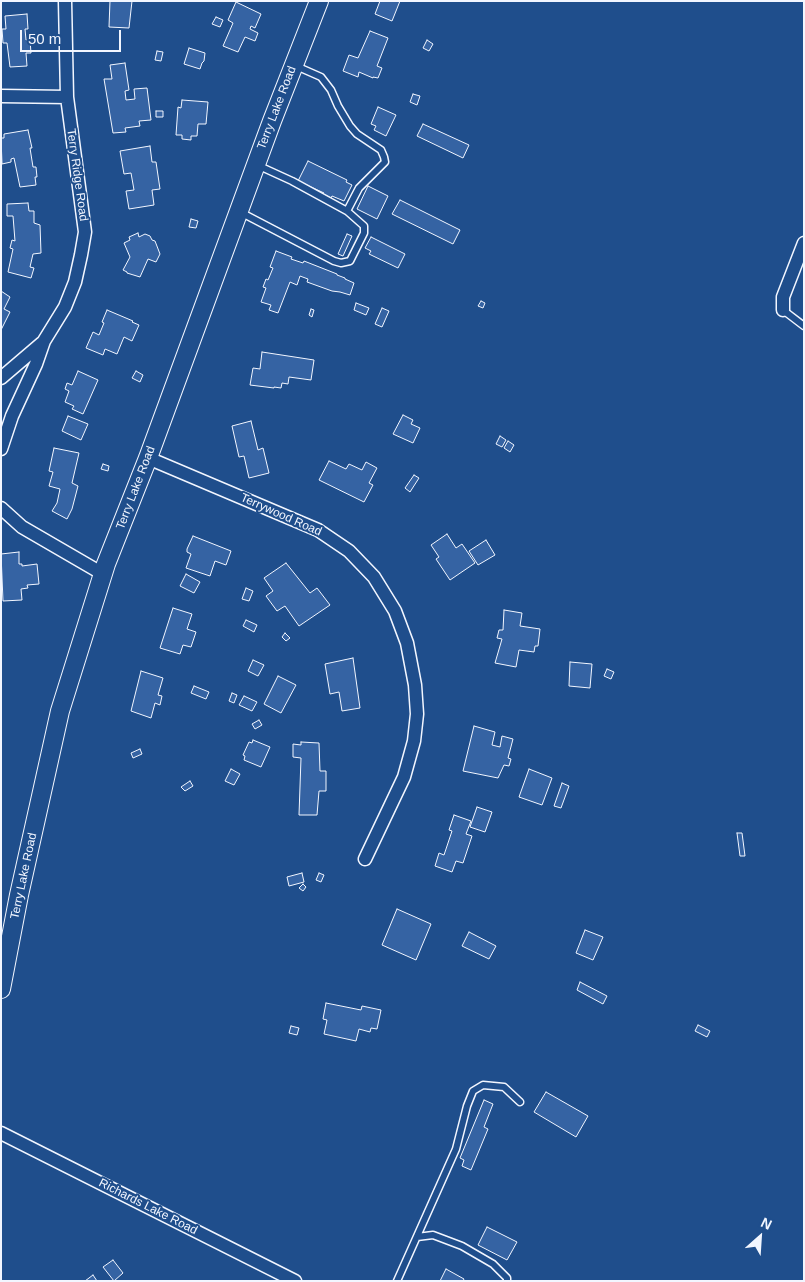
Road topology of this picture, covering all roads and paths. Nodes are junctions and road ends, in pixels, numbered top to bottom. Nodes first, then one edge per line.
1 (64, 1) edge
2 (319, 1) edge
3 (294, 65) junction
4 (1, 96) edge
5 (67, 97) junction
6 (256, 164) junction
7 (348, 210) junction
8 (238, 212) junction
9 (804, 243) edge
10 (783, 310) joint
11 (804, 326) edge
12 (44, 341) junction
13 (1, 378) edge
14 (1, 449) edge
15 (148, 458) junction
16 (1, 508) edge
17 (103, 574) junction
18 (365, 859) dead end
19 (1, 989) edge
20 (520, 1102) dead end
21 (1, 1133) edge
22 (417, 1237) junction
23 (294, 1281) edge
24 (396, 1281) edge
25 (508, 1281) edge

1 - 5 street, Terry Ridge Road
2 - 3 main road, Terry Lake Road
3 - 6 main road, Terry Lake Road
3 - 7 lane
4 - 5 street
5 - 12 street, Terry Ridge Road
6 - 7 lane
6 - 8 main road, Terry Lake Road
7 - 8 lane
8 - 15 main road, Terry Lake Road
9 - 10 street
10 - 11 lane
12 - 13 street, Terry Ridge Road
12 - 14 street, Terry Ridge Road
15 - 17 main road, Terry Lake Road
15 - 18 street, Terrywood Road
16 - 17 street
17 - 19 main road, Terry Lake Road
20 - 22 lane
21 - 23 street, Richards Lake Road
22 - 24 lane
22 - 25 lane

